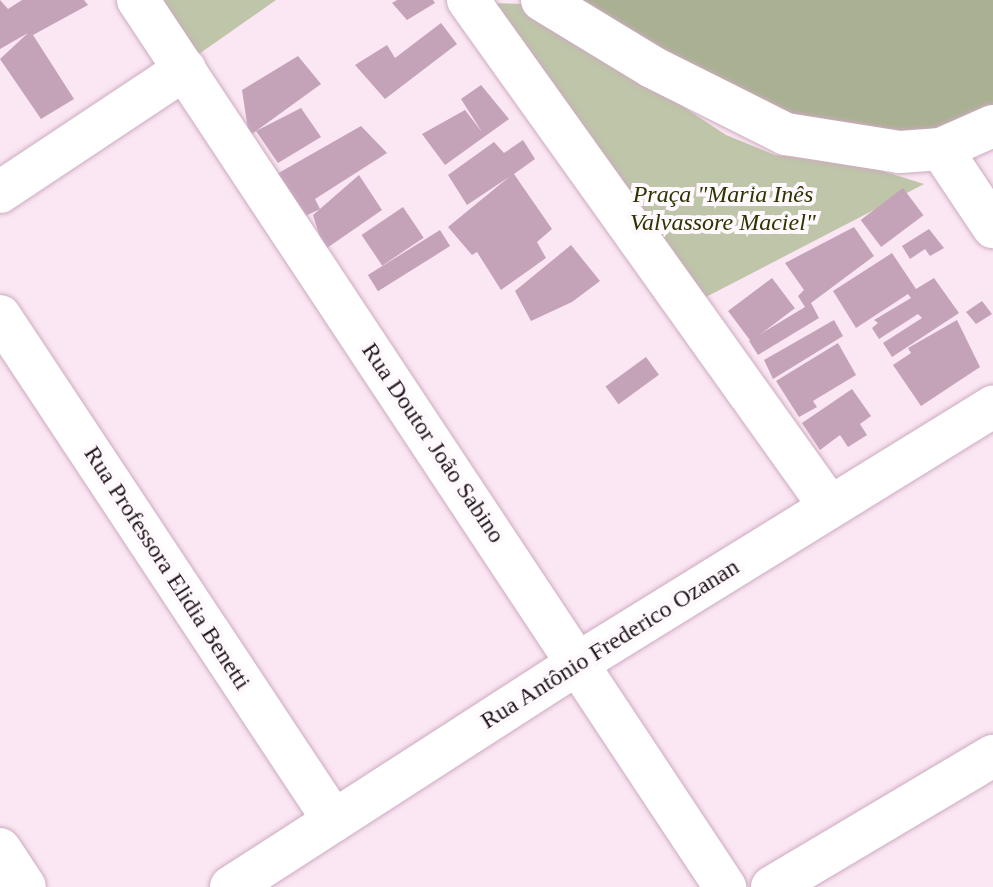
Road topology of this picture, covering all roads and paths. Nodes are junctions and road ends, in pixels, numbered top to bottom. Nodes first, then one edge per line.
1 (138, 0) edge
2 (468, 0) edge
3 (542, 0) edge
4 (185, 69) junction
5 (993, 126) edge
6 (941, 149) junction
7 (0, 192) edge
8 (993, 227) edge
9 (0, 316) edge
10 (993, 407) edge
11 (830, 507) junction
12 (578, 663) junction
13 (993, 756) edge
14 (334, 821) junction
15 (0, 849) edge
16 (25, 887) edge
17 (231, 887) edge
18 (725, 887) edge
19 (772, 887) edge

1 - 4 street, Rua Doutor João Sabino
2 - 11 street
3 - 6 street
4 - 7 street
4 - 12 street, Rua Doutor João Sabino
5 - 6 street
6 - 8 street
9 - 14 street, Rua Professora Elidia Benetti
10 - 11 street, Rua Antônio Frederico Ozanan
11 - 12 street, Rua Antônio Frederico Ozanan
12 - 14 street, Rua Antônio Frederico Ozanan
12 - 18 street, Rua Doutor João Sabino
13 - 19 street
14 - 17 street, Rua Antônio Frederico Ozanan
15 - 16 street

